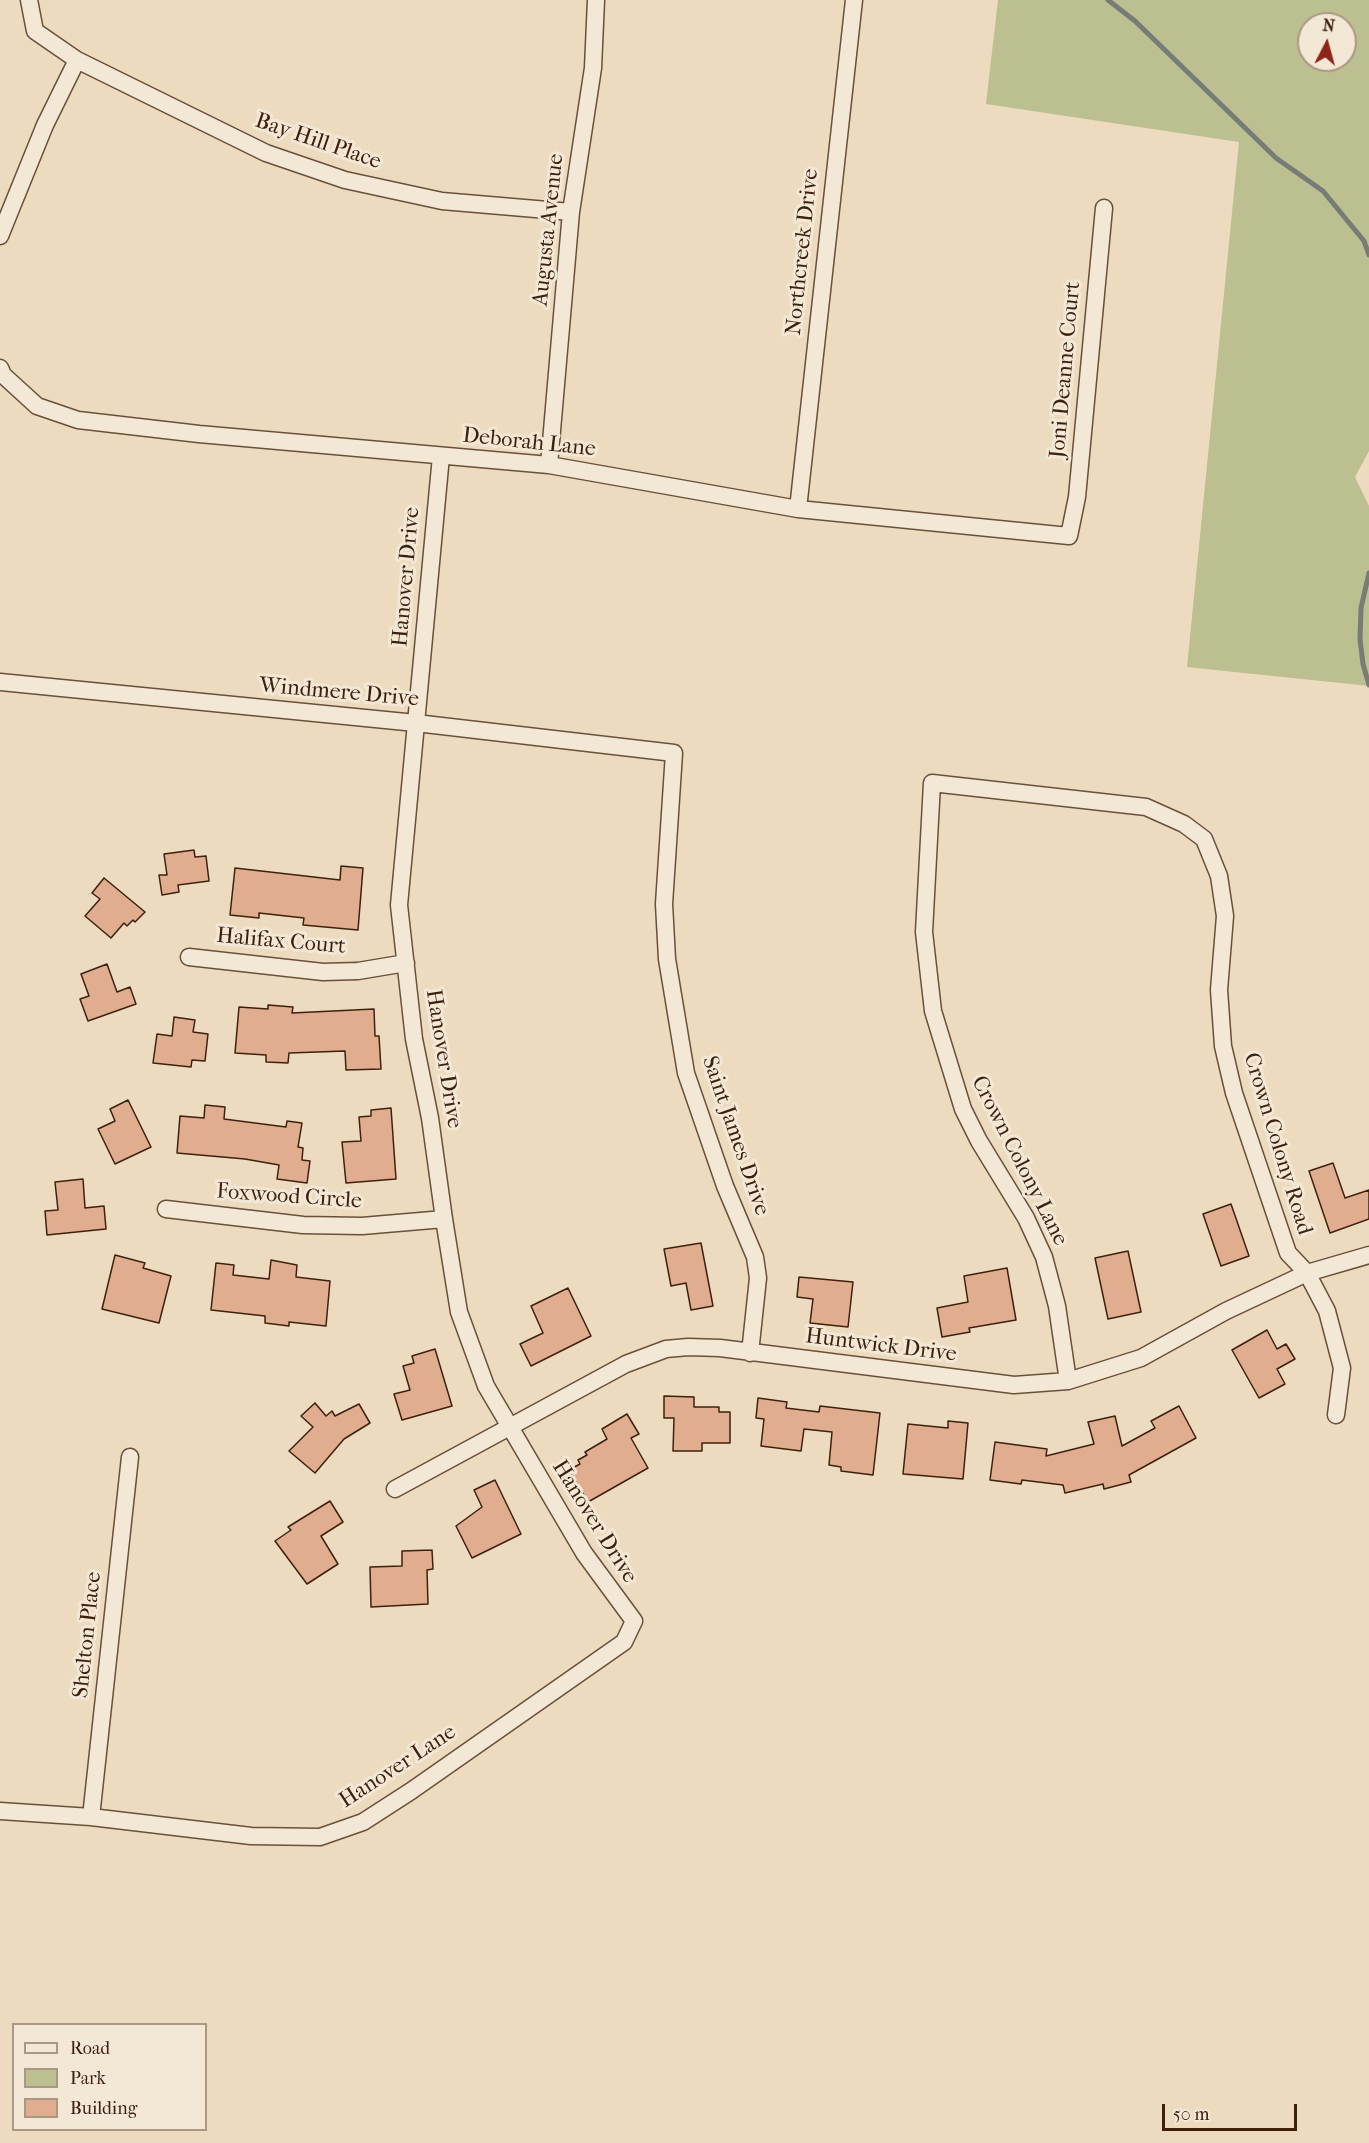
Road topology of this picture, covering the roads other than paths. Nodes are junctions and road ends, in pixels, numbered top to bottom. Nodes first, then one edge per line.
1 (29, 0) edge
2 (596, 0) edge
3 (854, 0) edge
4 (77, 60) junction
5 (1104, 208) dead end
6 (571, 212) junction
7 (0, 236) edge
8 (0, 368) edge
9 (441, 456) junction
10 (549, 465) junction
11 (798, 509) junction
12 (1069, 536) joint
13 (0, 682) edge
14 (416, 723) junction
15 (674, 753) joint
16 (932, 783) joint
17 (189, 957) dead end
18 (406, 963) junction
19 (166, 1209) dead end
20 (444, 1219) junction
21 (1369, 1255) edge
22 (1307, 1273) junction
23 (750, 1353) junction
24 (1068, 1381) junction
25 (1336, 1415) dead end
26 (508, 1426) junction
27 (130, 1457) dead end
28 (395, 1489) dead end
29 (634, 1621) joint
30 (0, 1811) edge
31 (91, 1817) junction

1 - 4 street, Bay Hill Place
2 - 6 street, Augusta Avenue
3 - 11 street, Northcreek Drive
4 - 6 street, Bay Hill Place
4 - 7 street
5 - 12 street, Joni Deanne Court
6 - 10 street, Augusta Avenue
8 - 9 street, Deborah Lane
9 - 10 street, Deborah Lane
9 - 14 street, Hanover Drive
10 - 11 street, Deborah Lane
11 - 12 street, Deborah Lane
13 - 14 street, Windmere Drive
14 - 15 street, Windmere Drive
14 - 18 street, Hanover Drive
15 - 23 street, Saint James Drive
16 - 22 street, Crown Colony Road
16 - 24 street, Crown Colony Lane
17 - 18 street, Halifax Court
18 - 20 street, Hanover Drive
19 - 20 street, Foxwood Circle
20 - 26 street, Hanover Drive
21 - 22 street, Huntwick Drive
22 - 24 street, Huntwick Drive
22 - 25 street, Crown Colony Road
23 - 24 street, Huntwick Drive
23 - 26 street, Huntwick Drive
26 - 28 street, Huntwick Drive
26 - 29 street, Hanover Drive
27 - 31 street, Shelton Place
29 - 31 street, Hanover Lane
30 - 31 street, Hanover Lane

